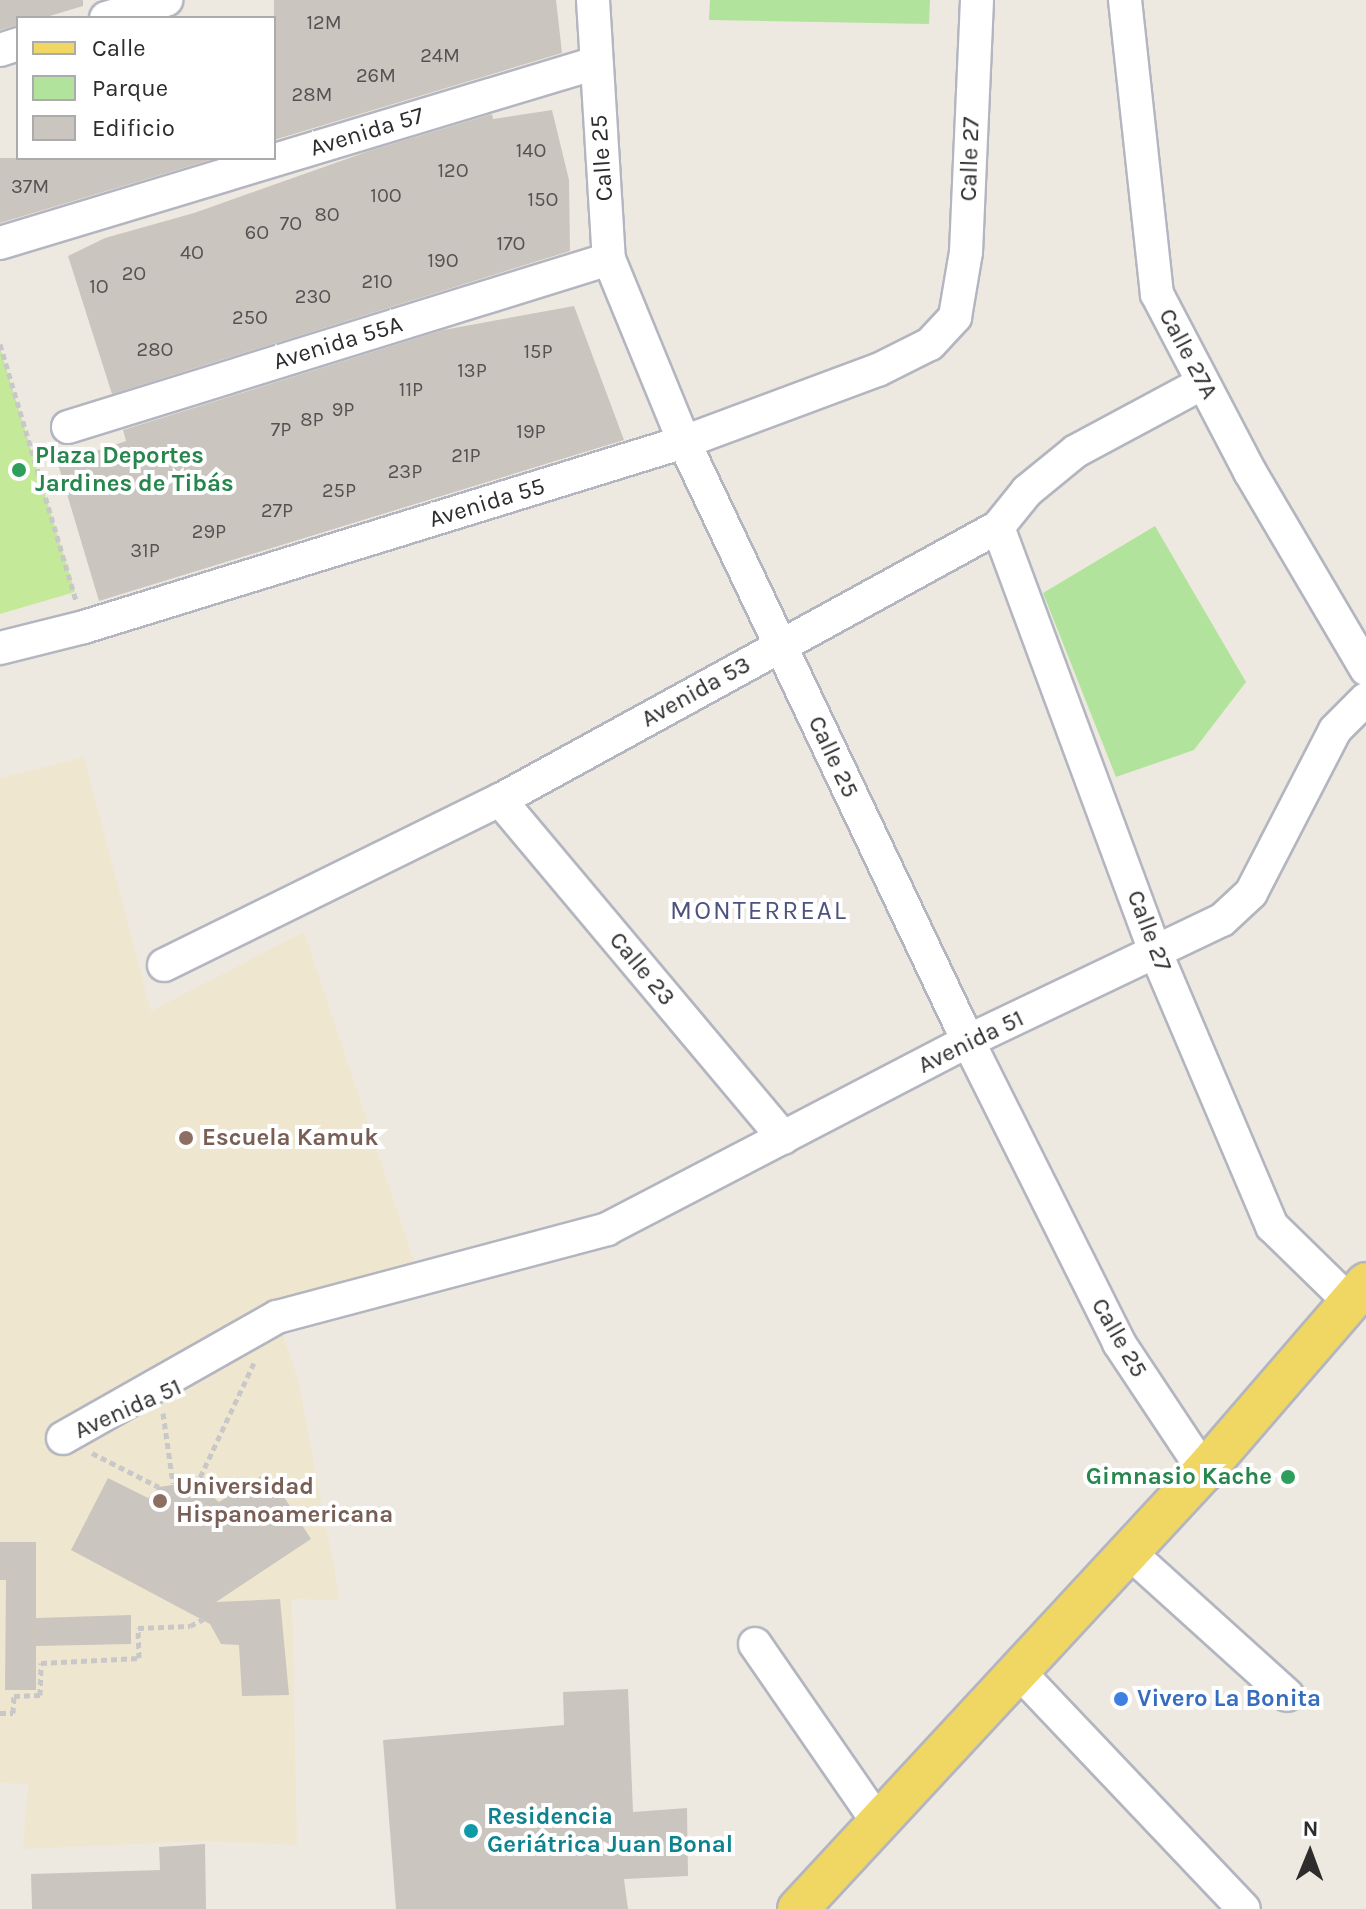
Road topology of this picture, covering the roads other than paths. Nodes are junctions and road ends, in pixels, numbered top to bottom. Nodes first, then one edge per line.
1 (166, 0) edge
2 (593, 0) edge
3 (977, 0) edge
4 (1125, 0) edge
5 (113, 16) edge
6 (596, 63) junction
7 (275, 160) edge
8 (276, 160) edge
9 (0, 243) edge
10 (609, 259) junction
11 (955, 317) joint
12 (1203, 383) junction
13 (68, 427) dead end
14 (684, 442) junction
15 (998, 527) junction
16 (780, 645) junction
17 (0, 648) edge
18 (1366, 669) edge
19 (1366, 699) edge
20 (500, 800) junction
21 (1156, 953) junction
22 (164, 965) dead end
23 (968, 1041) junction
24 (784, 1138) junction
25 (1358, 1293) edge
26 (374, 1302) junction
27 (1204, 1471) junction
28 (1129, 1552) junction
29 (755, 1644) dead end
30 (1020, 1673) junction
31 (1287, 1695) dead end
32 (879, 1824) junction
33 (798, 1909) edge
34 (1244, 1909) edge

1 - 5 street
2 - 6 street, Calle 25
3 - 11 street, Calle 27
4 - 12 street, Calle 27A
6 - 8 street, Avenida 57
6 - 10 street, Calle 25
7 - 9 street, Avenida 57
10 - 13 street, Avenida 55A
10 - 14 street, Calle 25
11 - 14 street, Avenida 55
12 - 15 street, Avenida 53
12 - 18 street, Calle 27A
14 - 16 street, Calle 25
14 - 17 street, Avenida 55
15 - 16 street, Avenida 53
15 - 21 street, Calle 27
16 - 20 street, Avenida 53
16 - 23 street, Calle 25
19 - 21 street, Avenida 51
20 - 22 street, Avenida 53
20 - 24 street, Calle 23
21 - 23 street, Avenida 51
21 - 25 street, Calle 27
23 - 24 street, Avenida 51
23 - 27 street, Calle 25
24 - 26 street, Avenida 51
25 - 27 main road
26 - 26 street, Avenida 51
27 - 28 main road
28 - 30 main road
28 - 31 street
29 - 32 street
30 - 32 main road
30 - 34 street
32 - 33 main road

